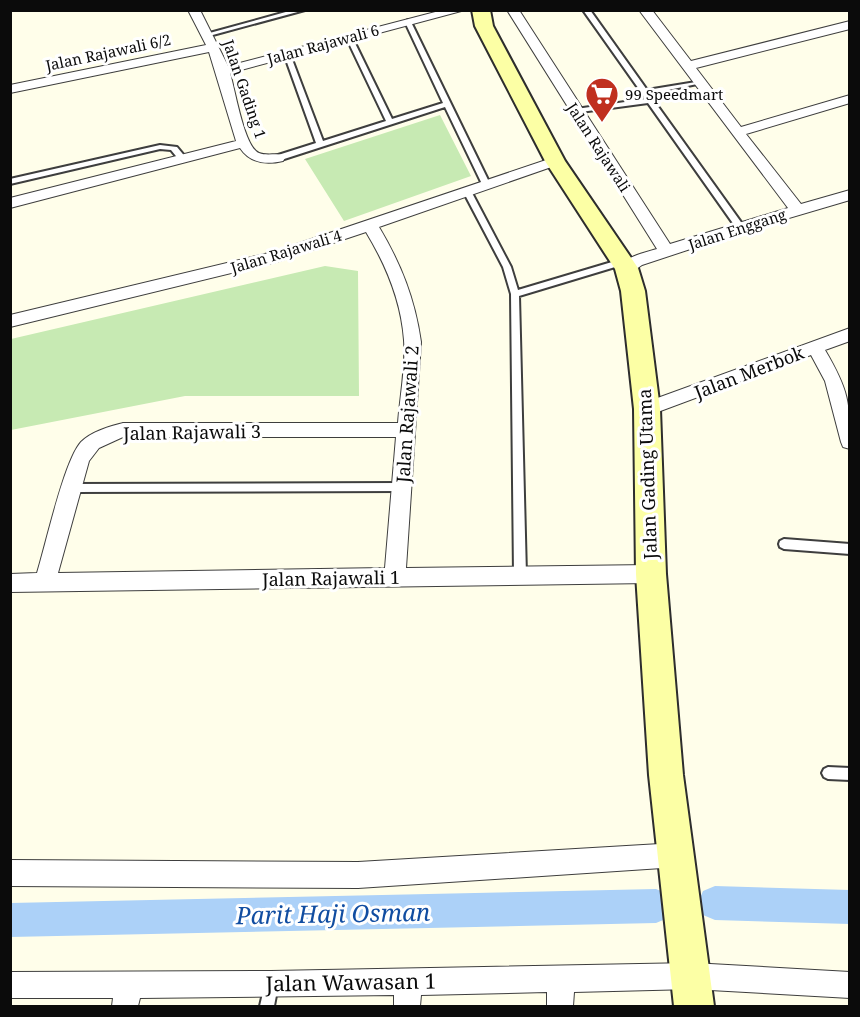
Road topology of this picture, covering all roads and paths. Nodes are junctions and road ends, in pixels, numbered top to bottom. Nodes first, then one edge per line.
1 (194, 10) edge
2 (267, 10) edge
3 (302, 10) edge
4 (459, 10) edge
5 (481, 10) edge
6 (513, 10) edge
7 (586, 10) edge
8 (645, 10) edge
9 (272, 18) junction
10 (408, 22) junction
11 (849, 25) edge
12 (349, 37) junction
13 (211, 40) junction
14 (286, 54) junction
15 (687, 66) junction
16 (223, 70) junction
17 (700, 82) junction
18 (10, 89) edge
19 (644, 93) junction
20 (849, 99) edge
21 (649, 101) junction
22 (447, 104) junction
23 (576, 111) junction
24 (390, 122) junction
25 (737, 132) junction
26 (244, 143) junction
27 (320, 143) junction
28 (278, 158) joint
29 (183, 159) junction
30 (555, 161) junction
31 (10, 182) edge
32 (486, 184) junction
33 (467, 191) junction
34 (849, 195) edge
35 (10, 203) edge
36 (797, 210) junction
37 (369, 224) junction
38 (740, 227) junction
39 (666, 252) junction
40 (624, 265) junction
41 (514, 294) junction
42 (10, 321) edge
43 (849, 334) edge
44 (815, 346) junction
45 (647, 409) junction
46 (406, 430) junction
47 (849, 442) edge
48 (402, 487) junction
49 (72, 488) junction
50 (784, 544) dead end
51 (849, 549) edge
52 (651, 574) junction
53 (520, 576) junction
54 (395, 578) junction
55 (45, 582) junction
56 (10, 583) edge
57 (828, 773) dead end
58 (849, 774) edge
59 (677, 855) junction
60 (10, 873) edge
61 (561, 978) junction
62 (10, 985) edge
63 (849, 985) edge
64 (693, 991) edge
65 (408, 993) edge
66 (269, 995) edge
67 (127, 996) edge
68 (560, 1006) edge

1 - 13 street, Jalan Gading 1
2 - 9 lane
3 - 9 lane
4 - 10 street, Jalan Rajawali 6
5 - 30 street, Jalan Gading Utama
6 - 23 street, Jalan Rajawali
7 - 19 lane
8 - 15 street
9 - 13 lane
10 - 12 street, Jalan Rajawali 6
10 - 22 lane
11 - 15 street
12 - 14 street, Jalan Rajawali 6
12 - 24 lane
13 - 16 street, Jalan Gading 1
13 - 18 street, Jalan Rajawali 6/2
14 - 16 street, Jalan Rajawali 6
14 - 27 lane
15 - 17 street
16 - 26 street, Jalan Gading 1
17 - 19 lane
17 - 25 street
19 - 21 lane
20 - 25 street
21 - 23 lane
21 - 38 lane
22 - 24 lane
22 - 32 lane
23 - 39 street, Jalan Rajawali
24 - 27 lane
25 - 36 street
26 - 28 street, Jalan Gading 1
26 - 29 street
27 - 28 lane
29 - 31 lane
29 - 35 street
30 - 32 street, Jalan Rajawali 4
30 - 40 street, Jalan Gading Utama
32 - 33 street, Jalan Rajawali 4
33 - 37 street, Jalan Rajawali 4
33 - 41 lane
34 - 36 street, Jalan Enggang
36 - 38 street, Jalan Enggang
37 - 42 street, Jalan Rajawali 4
37 - 46 street, Jalan Rajawali 2
38 - 39 street, Jalan Enggang
39 - 40 street, Jalan Enggang
40 - 41 lane
40 - 45 street, Jalan Gading Utama
41 - 53 lane
43 - 44 street, Jalan Merbok
44 - 45 street, Jalan Merbok
44 - 47 street
45 - 52 street, Jalan Gading Utama
46 - 48 street, Jalan Rajawali 2
46 - 49 street, Jalan Rajawali 3
48 - 49 lane
48 - 54 street, Jalan Rajawali 2
49 - 55 street, Jalan Rajawali 3
50 - 51 lane
52 - 53 street, Jalan Rajawali 1
52 - 59 street, Jalan Gading Utama
53 - 54 street, Jalan Rajawali 1
54 - 55 street, Jalan Rajawali 1
55 - 56 street, Jalan Rajawali 1
57 - 58 lane
59 - 60 street
59 - 64 street, Jalan Gading Utama
61 - 64 street, Jalan Wawasan 1
61 - 65 street, Jalan Wawasan 1
61 - 68 street
62 - 67 street, Jalan Wawasan 1
63 - 64 street, Jalan Wawasan 1
65 - 66 street, Jalan Wawasan 1
66 - 67 street, Jalan Wawasan 1

